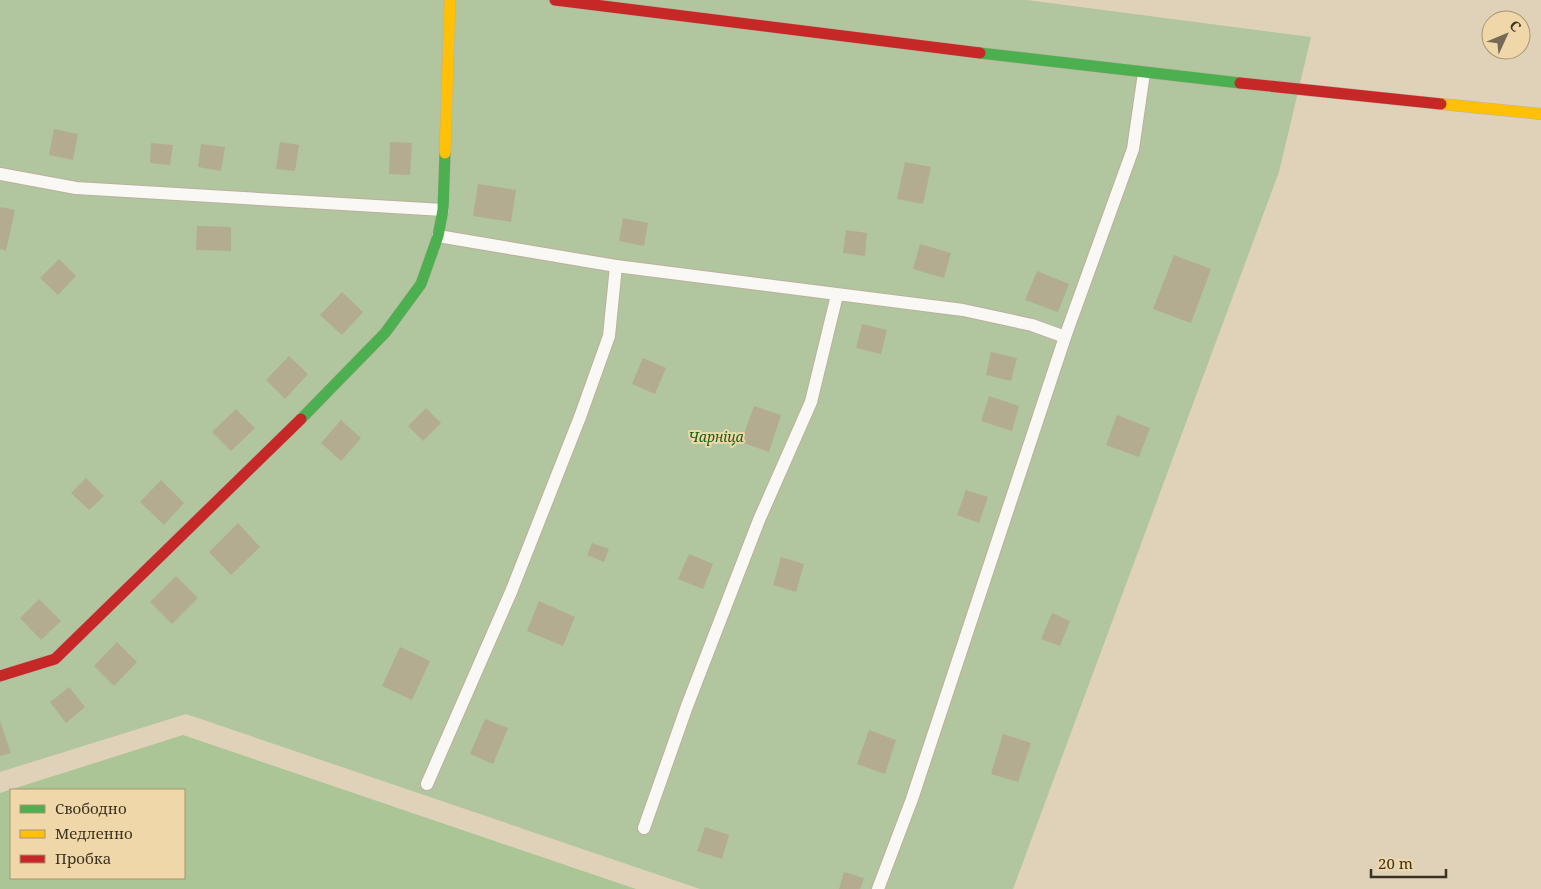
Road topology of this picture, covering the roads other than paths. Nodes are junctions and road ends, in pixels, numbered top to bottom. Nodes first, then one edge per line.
1 (450, 0) edge
2 (555, 0) edge
3 (1144, 73) junction
4 (1541, 114) edge
5 (0, 174) edge
6 (443, 210) junction
7 (438, 236) junction
8 (616, 266) junction
9 (837, 295) junction
10 (1066, 337) junction
11 (0, 676) edge
12 (427, 784) dead end
13 (644, 828) dead end
14 (878, 889) edge

1 - 6 main road
2 - 3 main road
3 - 4 main road
3 - 10 lane
5 - 6 lane
6 - 7 main road
7 - 8 lane
7 - 11 main road
8 - 9 lane
8 - 12 lane
9 - 10 lane
9 - 13 lane
10 - 14 lane

